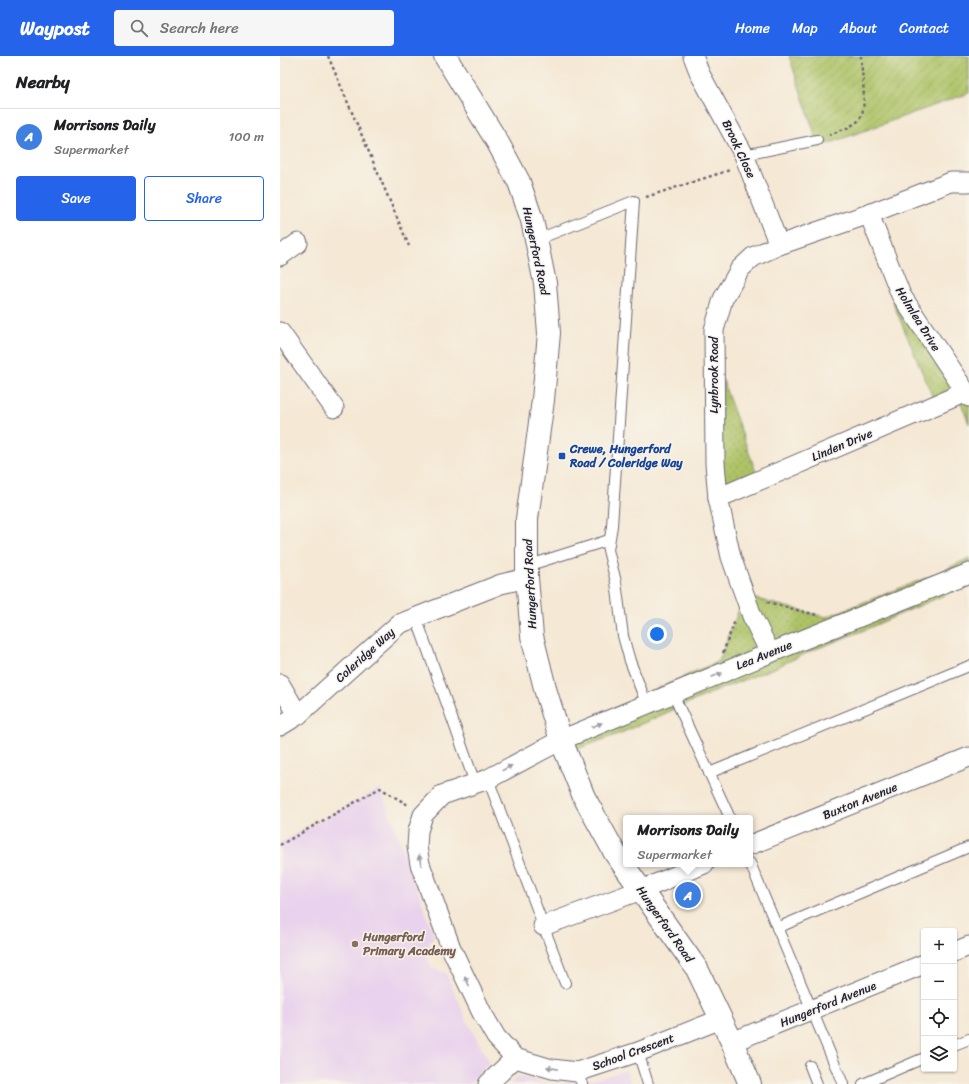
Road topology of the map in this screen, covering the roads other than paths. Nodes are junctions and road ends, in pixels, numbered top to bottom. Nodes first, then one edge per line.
1 (445, 56) edge
2 (694, 56) edge
3 (817, 140) road end
4 (746, 160) junction
5 (969, 182) edge
6 (869, 214) junction
7 (536, 240) junction
8 (298, 243) dead end
9 (779, 245) junction
10 (280, 256) edge
11 (280, 332) edge
12 (967, 394) edge
13 (334, 408) dead end
14 (718, 498) junction
15 (610, 540) junction
16 (527, 572) junction
17 (969, 573) edge
18 (416, 617) junction
19 (770, 653) junction
20 (969, 666) edge
21 (280, 684) edge
22 (673, 694) junction
23 (647, 705) junction
24 (298, 715) junction
25 (280, 726) edge
26 (561, 740) junction
27 (969, 757) edge
28 (709, 773) junction
29 (481, 781) junction
30 (729, 815) edge
31 (753, 844) edge
32 (969, 847) edge
33 (623, 864) edge
34 (625, 867) edge
35 (697, 867) edge
36 (752, 867) edge
37 (641, 890) junction
38 (543, 926) junction
39 (777, 928) junction
40 (969, 946) edge
41 (957, 951) edge
42 (921, 965) edge
43 (565, 983) dead end
44 (812, 1011) junction
45 (721, 1019) junction
46 (969, 1039) edge
47 (732, 1042) junction
48 (957, 1044) edge
49 (638, 1052) junction
50 (515, 1058) junction
51 (921, 1059) edge
52 (810, 1066) dead end
53 (580, 1078) edge
54 (488, 1084) edge
55 (648, 1084) edge
56 (750, 1084) edge
57 (817, 1084) edge
58 (843, 1084) edge
59 (863, 1084) edge

1 - 7 street, Hungerford Road
2 - 4 street, Brook Close
3 - 4 lane
4 - 9 street, Brook Close
5 - 6 street, Lynbrook Road
6 - 9 street, Lynbrook Road
6 - 12 street, Holmlea Drive
7 - 15 lane
7 - 16 street, Hungerford Road
8 - 10 street
9 - 14 street, Lynbrook Road
11 - 13 street
12 - 14 street, Linden Drive
14 - 19 street, Lynbrook Road
15 - 16 lane
15 - 23 lane
16 - 18 street, Coleridge Way
16 - 26 street, Hungerford Road
17 - 19 street, Lea Avenue
18 - 24 street, Coleridge Way
18 - 29 lane
22 -> 19 street, Lea Avenue
20 - 28 lane
21 - 24 street
22 - 23 street, Lea Avenue
22 - 28 lane
26 -> 23 street, Lea Avenue
24 - 25 street, Coleridge Way
29 -> 26 street
26 - 33 street, Hungerford Road
27 - 31 street, Buxton Avenue
28 - 30 lane
29 - 38 lane
50 -> 29 street
32 - 39 lane
34 - 37 street, Hungerford Road
35 - 37 street
36 - 39 lane
37 - 38 street
37 - 45 street, Hungerford Road
38 - 43 lane
39 - 44 lane
40 - 41 street
42 - 44 street, Hungerford Avenue
44 - 47 street, Hungerford Avenue
44 - 58 lane
45 - 47 street, Hungerford Road
45 - 49 street, School Crescent
46 - 48 lane
47 - 56 street, Hungerford Road
49 - 53 street, School Crescent
49 - 55 lane
53 -> 50 street, School Crescent
50 - 54 street
51 - 59 lane
52 - 57 lane

